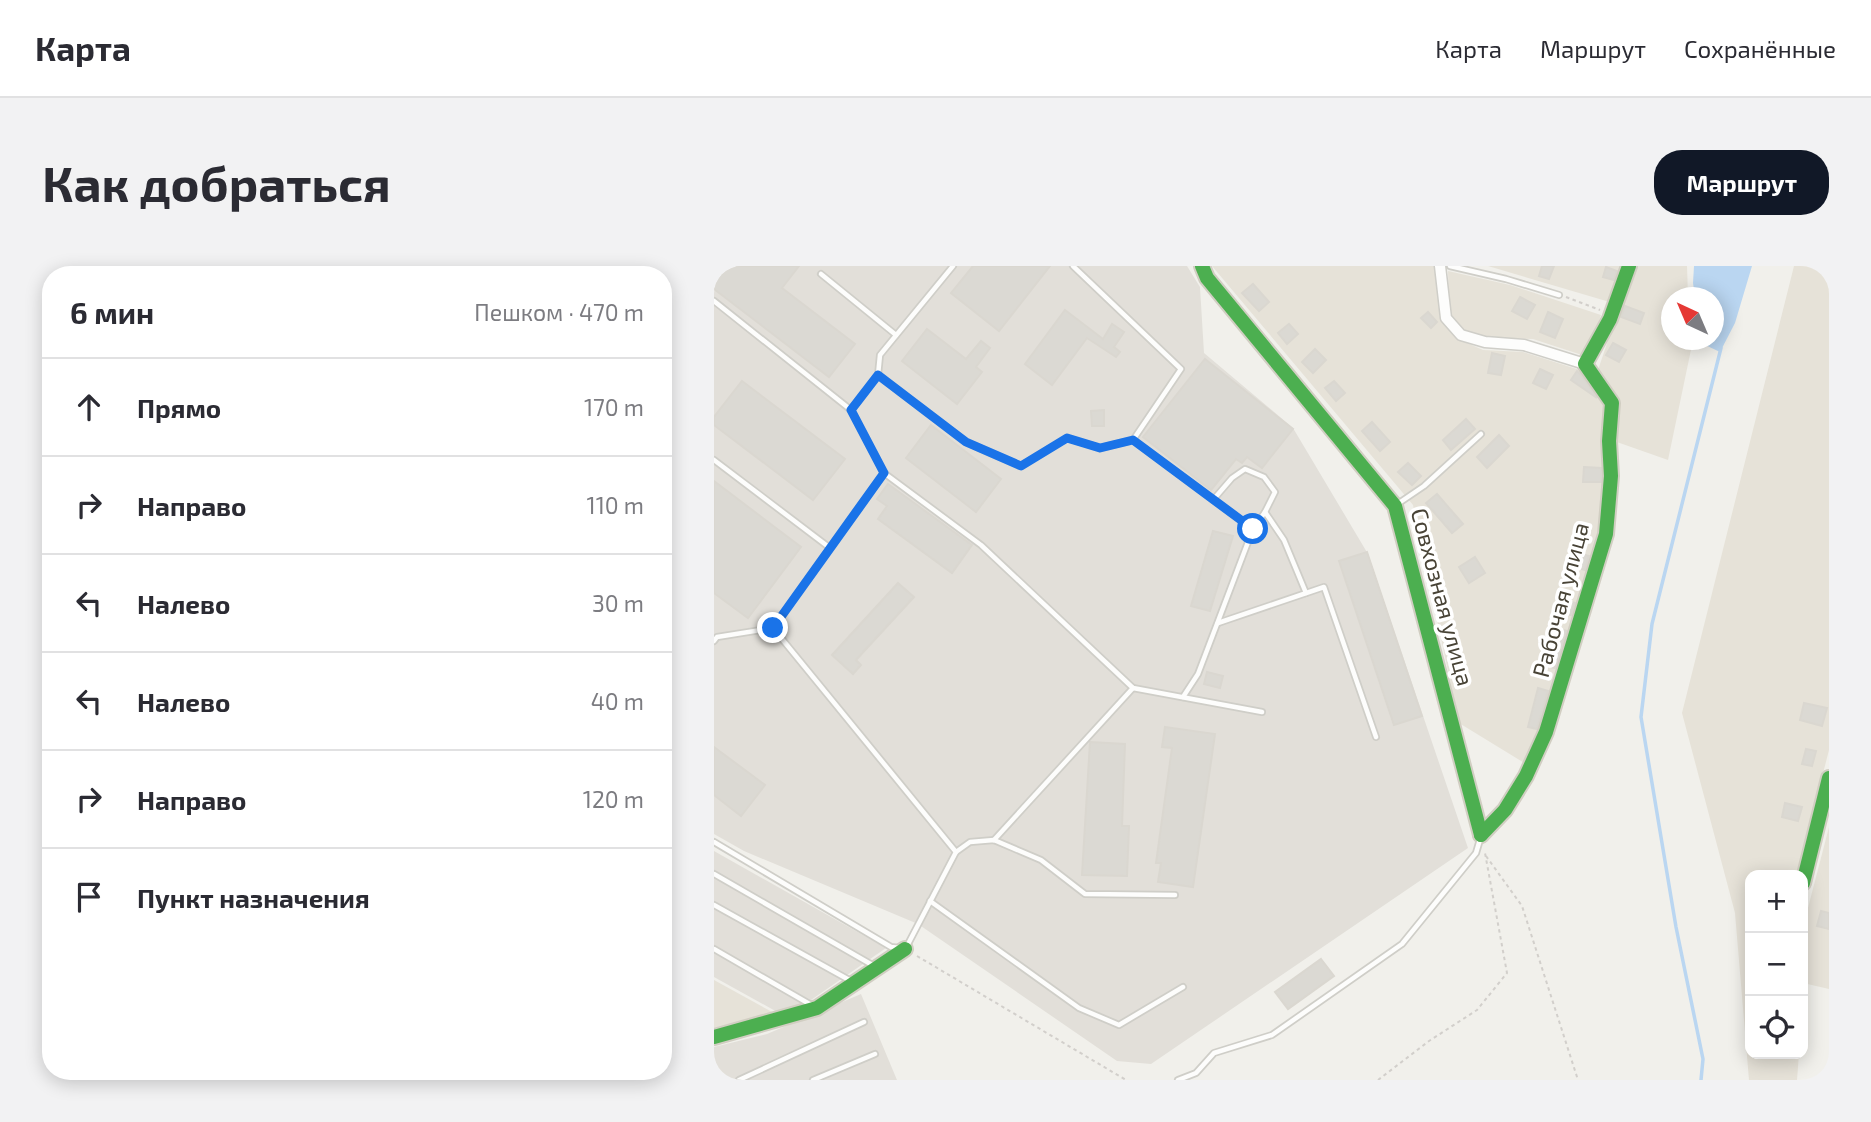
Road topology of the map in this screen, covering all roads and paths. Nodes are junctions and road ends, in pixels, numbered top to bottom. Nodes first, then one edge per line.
1 (953, 266) edge
2 (1073, 266) edge
3 (1202, 266) edge
4 (1440, 266) edge
5 (1450, 266) edge
6 (1629, 266) edge
7 (821, 274) dead end
8 (1559, 295) joint
9 (714, 301) edge
10 (1612, 315) junction
11 (896, 335) junction
12 (1585, 364) junction
13 (878, 375) junction
14 (851, 410) junction
15 (1481, 434) dead end
16 (1133, 440) junction
17 (714, 460) edge
18 (884, 473) junction
19 (1213, 500) junction
20 (1395, 506) junction
21 (1265, 512) junction
22 (1253, 529) junction
23 (830, 548) junction
24 (1306, 593) junction
25 (1218, 623) junction
26 (773, 628) junction
27 (715, 638) edge
28 (1133, 688) junction
29 (1183, 697) junction
30 (1262, 712) dead end
31 (1376, 737) dead end
32 (1829, 778) edge
33 (1481, 835) junction
34 (994, 840) junction
35 (714, 842) edge
36 (956, 852) junction
37 (1485, 855) junction
38 (1806, 870) edge
39 (714, 874) edge
40 (1175, 895) dead end
41 (930, 901) junction
42 (714, 905) edge
43 (714, 949) edge
44 (905, 949) junction
45 (877, 968) junction
46 (855, 983) junction
47 (1183, 987) dead end
48 (817, 1008) junction
49 (864, 1022) dead end
50 (716, 1034) edge
51 (875, 1054) dead end
52 (739, 1080) edge
53 (813, 1080) edge
54 (1126, 1080) edge
55 (1178, 1080) edge
56 (1378, 1080) edge
57 (1578, 1080) edge

1 - 11 lane
2 - 16 lane
3 - 20 street, Совхозная улица
4 - 12 street
5 - 8 lane
6 - 10 street
7 - 11 lane
8 - 10 path
9 - 14 lane
10 - 12 street
11 - 13 lane
12 - 33 street, Рабочая улица
13 - 14 lane
13 - 16 lane
14 - 18 lane
15 - 20 lane
16 - 19 lane
17 - 23 lane
18 - 23 lane
18 - 28 lane
19 - 21 lane
19 - 22 lane
20 - 33 street, Совхозная улица
21 - 22 lane
21 - 24 lane
22 - 25 lane
23 - 26 lane
24 - 25 lane
24 - 31 lane
25 - 29 lane
26 - 27 lane
26 - 36 lane
28 - 29 lane
28 - 34 lane
29 - 30 lane
32 - 38 street
33 - 37 path
33 - 55 lane
34 - 36 lane
34 - 40 lane
35 - 44 lane
36 - 41 lane
37 - 56 path
37 - 57 path
39 - 45 lane
41 - 44 lane
41 - 47 lane
42 - 46 lane
43 - 48 lane
44 - 45 street
44 - 54 path
45 - 46 street
46 - 48 street
48 - 50 street
49 - 52 lane
51 - 53 lane

